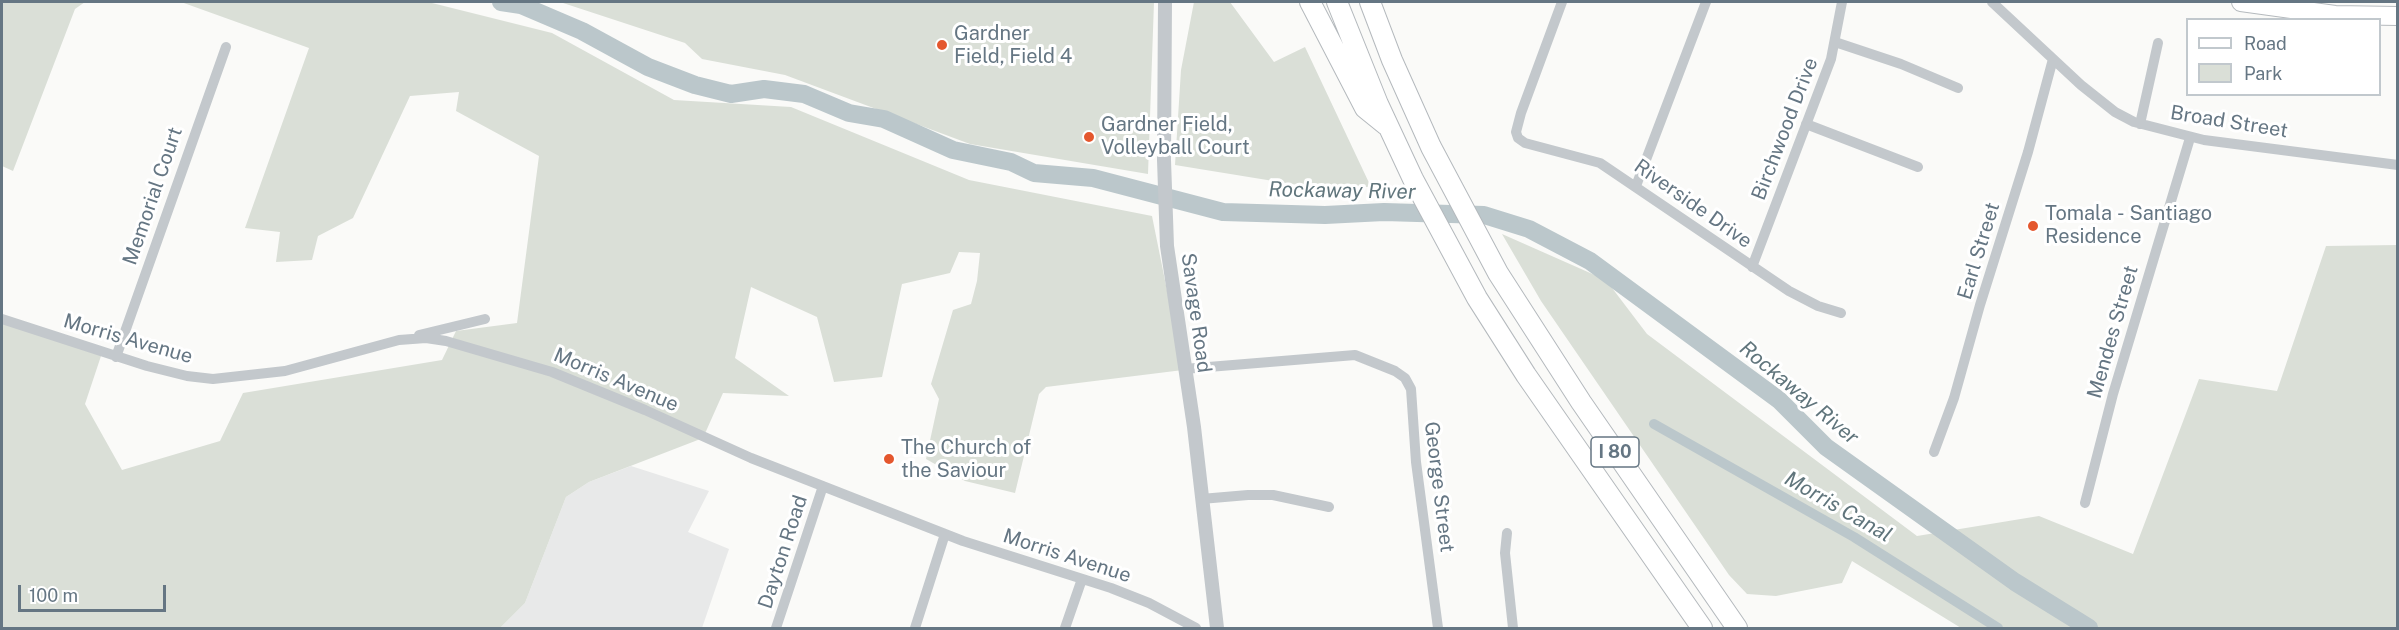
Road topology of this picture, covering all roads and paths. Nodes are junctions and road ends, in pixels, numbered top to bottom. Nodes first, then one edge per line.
1 (1165, 2) edge
2 (1310, 2) edge
3 (1337, 2) edge
4 (1370, 2) edge
5 (1562, 2) edge
6 (1706, 2) edge
7 (1842, 2) edge
8 (1992, 2) edge
9 (2241, 2) edge
10 (2397, 16) edge
11 (1835, 42) junction
12 (2158, 42) dead end
13 (226, 47) dead end
14 (2053, 59) junction
15 (1958, 88) dead end
16 (1806, 124) junction
17 (2140, 124) junction
18 (1388, 126) junction
19 (2190, 138) junction
20 (2397, 165) edge
21 (1918, 167) dead end
22 (1636, 186) junction
23 (1752, 267) junction
24 (1842, 314) dead end
25 (2, 319) edge
26 (485, 319) dead end
27 (399, 340) junction
28 (116, 357) junction
29 (1184, 369) junction
30 (1934, 452) dead end
31 (824, 486) junction
32 (1201, 499) junction
33 (2085, 503) dead end
34 (1329, 507) dead end
35 (1507, 533) dead end
36 (945, 534) junction
37 (1082, 579) junction
38 (776, 628) edge
39 (915, 628) edge
40 (1065, 628) edge
41 (1196, 628) edge
42 (1217, 628) edge
43 (1438, 628) edge
44 (1513, 628) edge
45 (1702, 628) edge
46 (1737, 628) edge

1 - 29 street, Savage Road
2 - 18 highway
3 - 18 highway, I 80
4 - 46 highway, I 80
5 - 22 street, Riverside Drive
6 - 22 street
7 - 11 street, Birchwood Drive
8 - 14 street, Broad Street
9 - 10 main road
11 - 15 street
11 - 16 street, Birchwood Drive
12 - 17 street
13 - 28 street, Memorial Court
14 - 17 street, Broad Street
14 - 30 street, Earl Street
16 - 21 street
16 - 23 street, Birchwood Drive
17 - 19 street, Broad Street
18 - 45 highway, I 80
19 - 20 street, Broad Street
19 - 33 street, Mendes Street
22 - 23 street, Riverside Drive
23 - 24 street, Riverside Drive
25 - 28 street, Morris Avenue
26 - 27 street
27 - 28 street, Morris Avenue
27 - 31 street, Morris Avenue
29 - 32 street, Savage Road
29 - 43 street, George Street
31 - 36 street, Morris Avenue
31 - 38 street, Dayton Road
32 - 34 street
32 - 42 street, Savage Road
35 - 44 street
36 - 37 street, Morris Avenue
36 - 39 street
37 - 40 street
37 - 41 street, Morris Avenue

